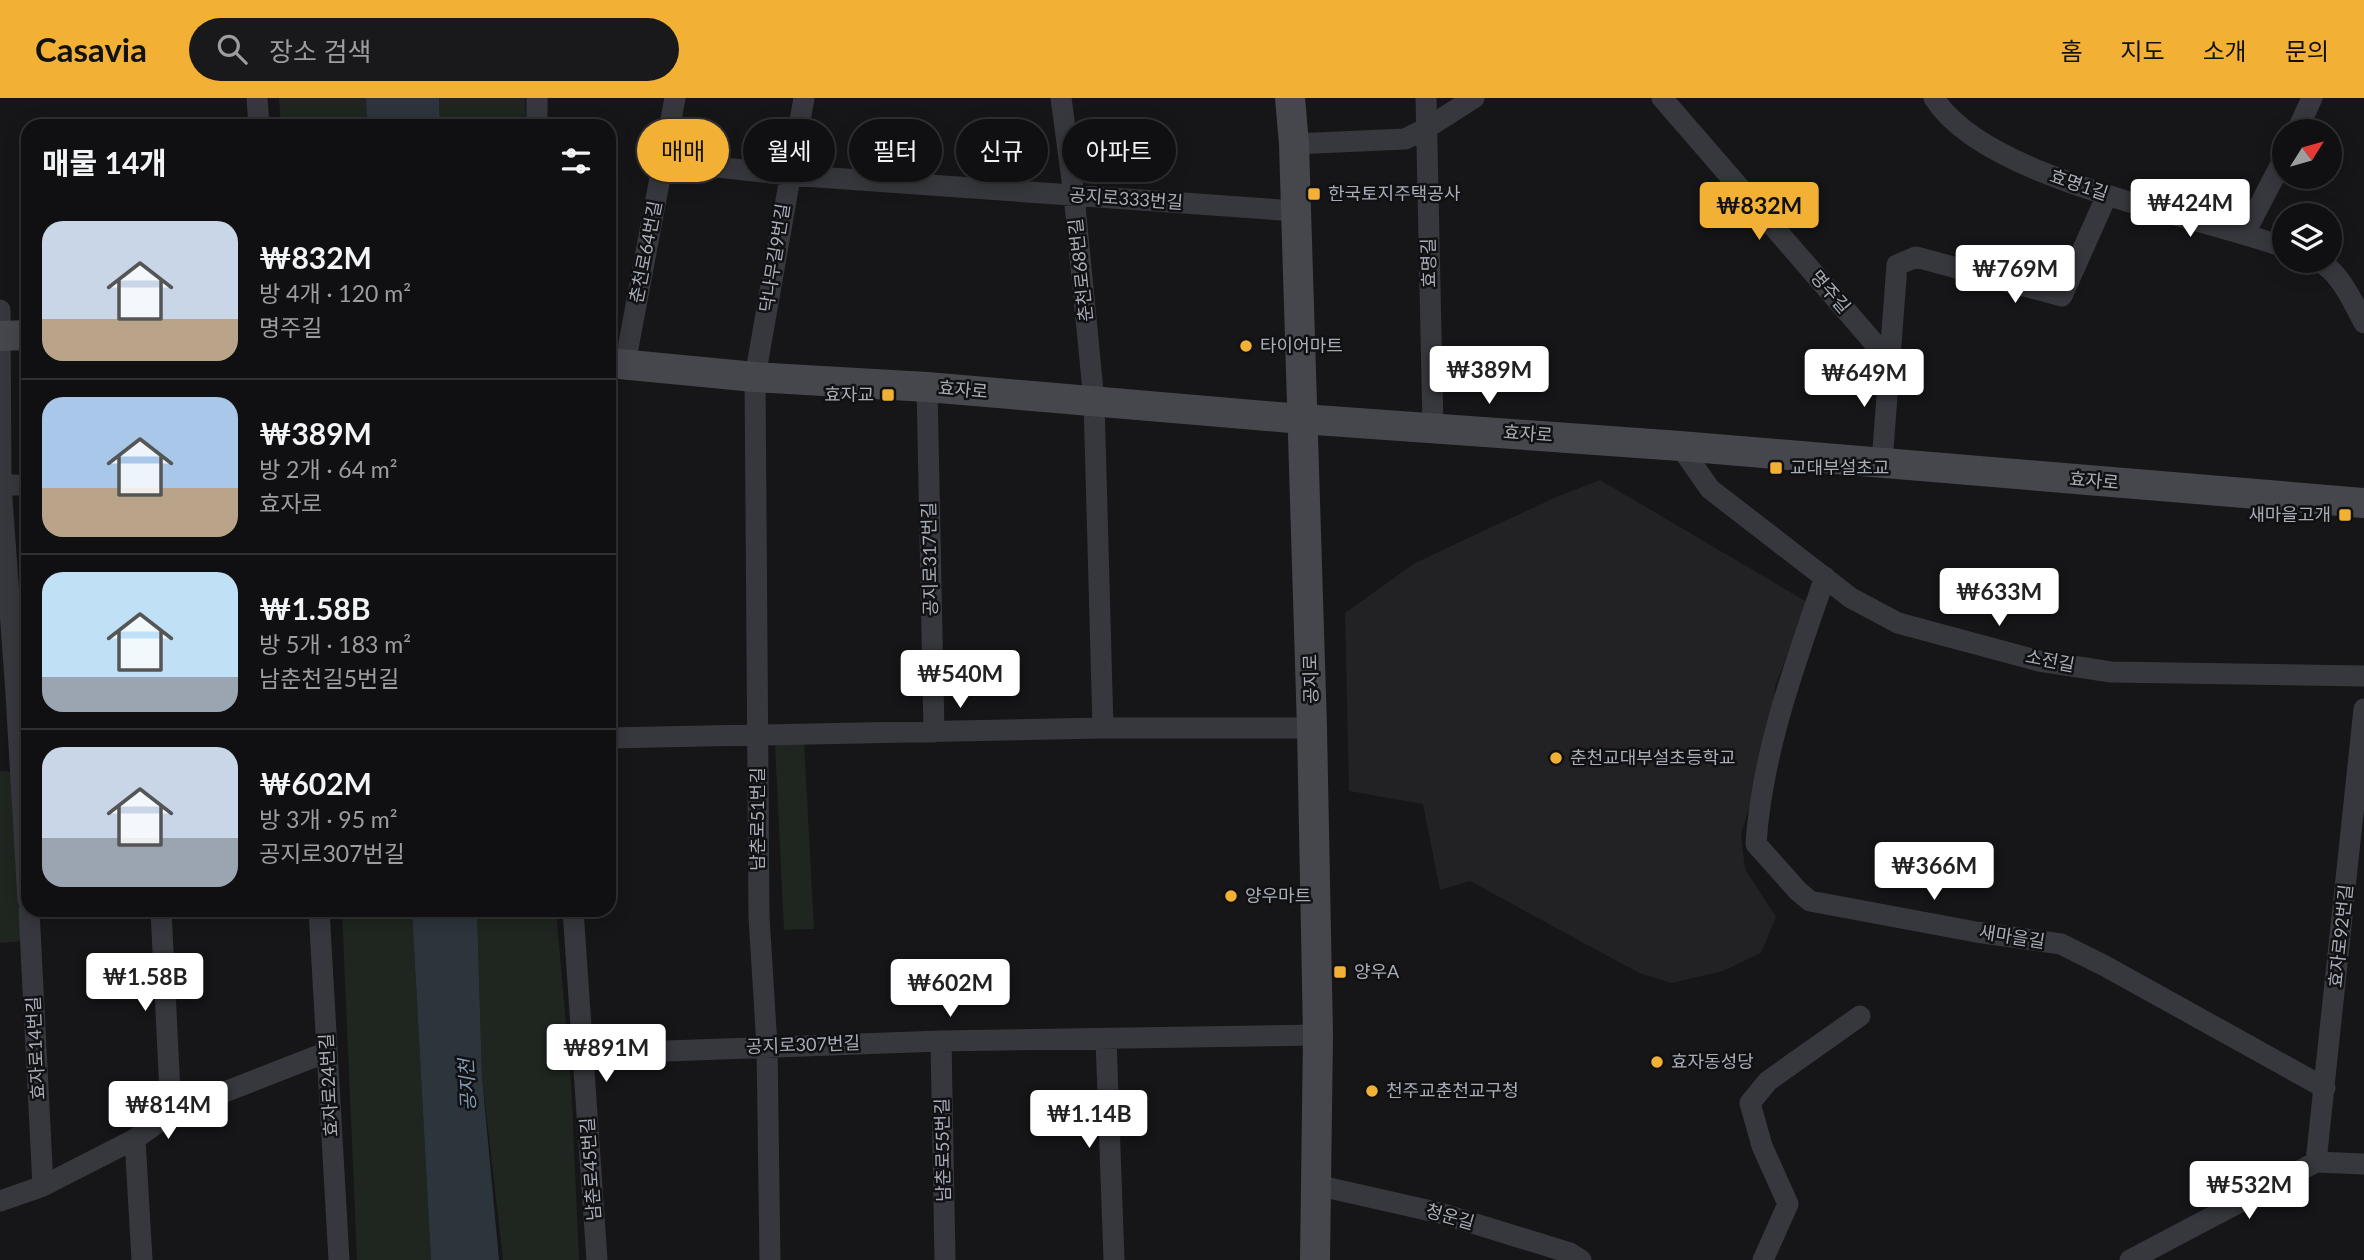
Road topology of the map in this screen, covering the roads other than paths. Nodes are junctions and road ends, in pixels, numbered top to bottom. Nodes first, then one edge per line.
1 (257, 98) edge
2 (537, 98) edge
3 (675, 98) edge
4 (804, 98) edge
5 (1061, 98) edge
6 (1290, 98) edge
7 (1426, 98) edge
8 (1474, 98) edge
9 (1662, 98) edge
10 (1934, 98) edge
11 (2312, 98) edge
12 (258, 119) edge
13 (537, 119) edge
14 (671, 119) edge
15 (800, 119) edge
16 (2302, 119) edge
17 (1427, 128) junction
18 (1294, 144) junction
19 (835, 178) edge
20 (2272, 181) edge
21 (658, 182) edge
22 (788, 182) edge
23 (1074, 195) junction
24 (2107, 195) junction
25 (1296, 211) junction
26 (2245, 233) junction
27 (2272, 243) edge
28 (2333, 273) edge
29 (2364, 323) edge
30 (7, 330) edge
31 (1888, 359) junction
32 (617, 364) edge
33 (755, 377) junction
34 (927, 387) junction
35 (1094, 401) junction
36 (1302, 419) junction
37 (1433, 427) junction
38 (1680, 446) junction
39 (1882, 463) junction
40 (0, 485) edge
41 (21, 485) edge
42 (2364, 503) edge
43 (3, 557) edge
44 (1825, 577) junction
45 (2364, 676) edge
46 (8, 698) edge
47 (2364, 709) edge
48 (1103, 728) junction
49 (1312, 729) junction
50 (934, 732) junction
51 (758, 736) junction
52 (616, 738) edge
53 (21, 763) edge
54 (29, 917) edge
55 (162, 917) edge
56 (319, 917) edge
57 (573, 917) edge
58 (1860, 1016) dead end
59 (1318, 1034) junction
60 (1106, 1039) junction
61 (941, 1041) junction
62 (767, 1046) junction
63 (327, 1052) junction
64 (583, 1054) junction
65 (2325, 1088) junction
66 (171, 1113) junction
67 (135, 1139) junction
68 (2316, 1161) junction
69 (2364, 1164) edge
70 (1316, 1185) junction
71 (43, 1186) junction
72 (0, 1202) edge
73 (142, 1260) edge
74 (339, 1260) edge
75 (597, 1260) edge
76 (770, 1260) edge
77 (945, 1260) edge
78 (1114, 1260) edge
79 (1315, 1260) edge
80 (1581, 1260) edge
81 (1763, 1260) edge
82 (2130, 1260) edge

1 - 12 street
2 - 13 street
3 - 14 street, 춘천로64번길
4 - 15 street, 닥나무길9번길
5 - 23 street, 춘천로68번길
6 - 18 street, 공지로
7 - 17 street, 효명길
8 - 17 street
9 - 31 street, 명주길
10 - 24 street, 효명1길
11 - 16 street
17 - 18 street
17 - 37 street, 효명길
18 - 25 street, 공지로
19 - 23 street, 공지로333번길
20 - 26 street
21 - 32 street, 춘천로64번길
22 - 33 street, 닥나무길9번길
23 - 25 street, 공지로333번길
23 - 35 street, 춘천로68번길
24 - 26 street, 효명1길
24 - 31 street
25 - 36 street, 공지로
26 - 27 street, 효명1길
28 - 29 street
30 - 40 street
31 - 39 street
32 - 33 street, 효자로
33 - 34 street, 효자로
33 - 51 street, 남춘로51번길
34 - 35 street, 효자로
34 - 50 street, 공지로317번길
35 - 36 street, 효자로
35 - 48 street
36 - 37 street, 효자로
36 - 49 street, 공지로
37 - 38 street, 효자로
38 - 39 street, 효자로
38 - 44 street, 소전길
39 - 42 street, 효자로
40 - 41 street
40 - 43 street
43 - 46 street
44 - 45 street, 소전길
44 - 65 street, 새마을길
46 - 53 street
47 - 65 street, 효자로92번길
48 - 49 street
48 - 50 street
49 - 59 street, 공지로
50 - 51 street
51 - 52 street
51 - 62 street, 남춘로51번길
54 - 71 street, 효자로14번길
55 - 66 street
56 - 63 street, 효자로24번길
57 - 64 street, 남춘로45번길
58 - 81 street
59 - 60 street, 공지로307번길
59 - 70 street, 공지로
60 - 61 street, 공지로307번길
60 - 78 street
61 - 62 street, 공지로307번길
61 - 77 street, 남춘로55번길
62 - 64 street, 공지로307번길
62 - 76 street, 남춘로51번길
63 - 66 street
63 - 74 street, 효자로24번길
64 - 75 street, 남춘로45번길
65 - 68 street, 효자로92번길
66 - 67 street
67 - 71 street
67 - 73 street
68 - 69 street
68 - 82 street
70 - 79 street, 공지로
70 - 80 street, 청운길
71 - 72 street

